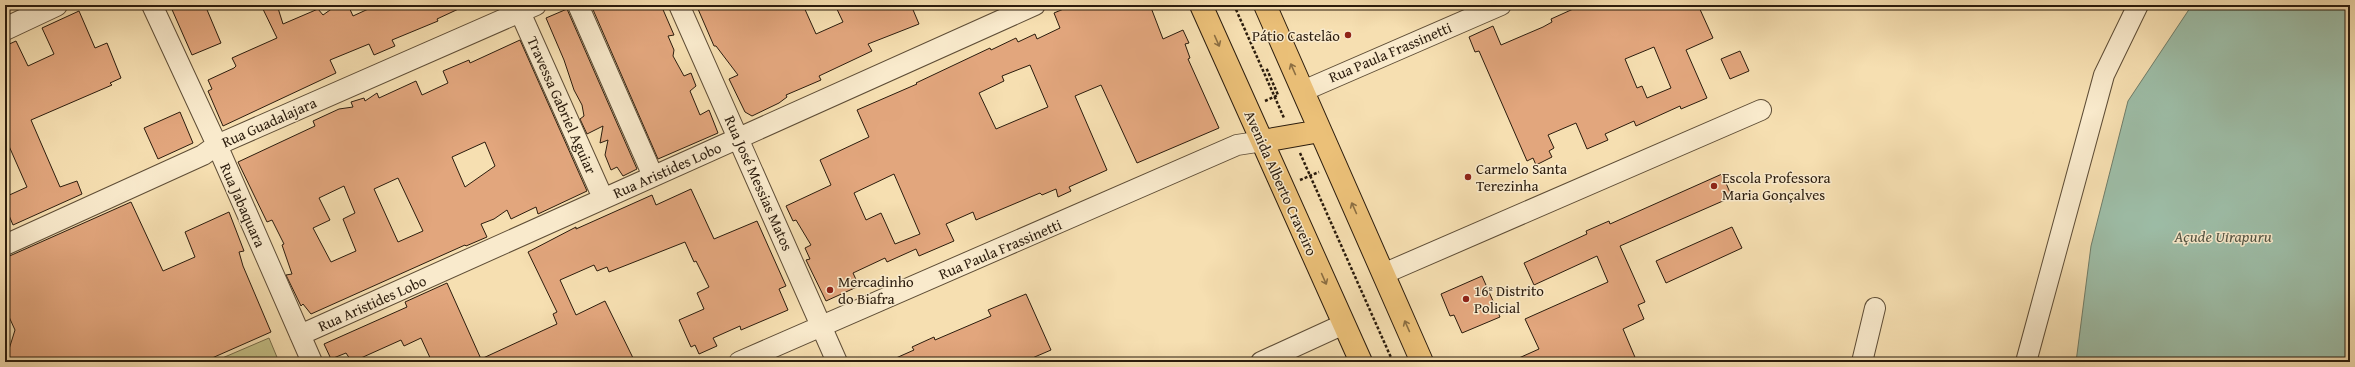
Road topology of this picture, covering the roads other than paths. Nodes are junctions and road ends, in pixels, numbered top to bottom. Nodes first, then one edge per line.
1 (56, 5) edge
2 (152, 5) edge
3 (578, 5) edge
4 (679, 5) edge
5 (1035, 5) edge
6 (1201, 5) edge
7 (1265, 5) edge
8 (1500, 5) edge
9 (2138, 5) edge
10 (528, 9) edge
11 (5, 29) edge
12 (1303, 91) junction
13 (1761, 110) dead end
14 (1320, 131) junction
15 (738, 137) junction
16 (1263, 141) junction
17 (217, 145) junction
18 (653, 176) junction
19 (603, 198) junction
20 (5, 245) edge
21 (1383, 274) junction
22 (1875, 308) dead end
23 (1344, 324) junction
24 (822, 326) junction
25 (300, 335) junction
26 (312, 362) edge
27 (739, 362) edge
28 (837, 362) edge
29 (1261, 362) edge
30 (1361, 362) edge
31 (1422, 362) edge
32 (1862, 362) edge
33 (2026, 362) edge

1 - 11 street
2 - 17 street, Rua Jabaquara
3 - 18 street
4 - 15 street, Rua José Messias Matos
5 - 15 street, Rua Aristides Lobo
6 -> 16 main road, Avenida Alberto Craveiro
12 -> 7 main road
8 - 12 street, Rua Paula Frassinetti
9 - 33 street
10 - 17 street, Rua Guadalajara
10 - 19 street, Travessa Gabriel Aguiar
12 - 14 main road
13 - 21 street
14 - 16 main road
21 -> 14 main road
15 - 18 street, Rua Aristides Lobo
15 - 24 street, Rua José Messias Matos
16 -> 23 main road, Avenida Alberto Craveiro
16 - 24 street, Rua Paula Frassinetti
17 - 20 street, Rua Guadalajara
17 - 25 street, Rua Jabaquara
18 - 19 street, Rua Aristides Lobo
19 - 25 street, Rua Aristides Lobo
31 -> 21 main road
22 - 32 street
23 - 29 street
23 - 30 main road, Avenida Alberto Craveiro
24 - 27 street, Rua Paula Frassinetti
24 - 28 street, Rua José Messias Matos
25 - 26 street, Rua Jabaquara

